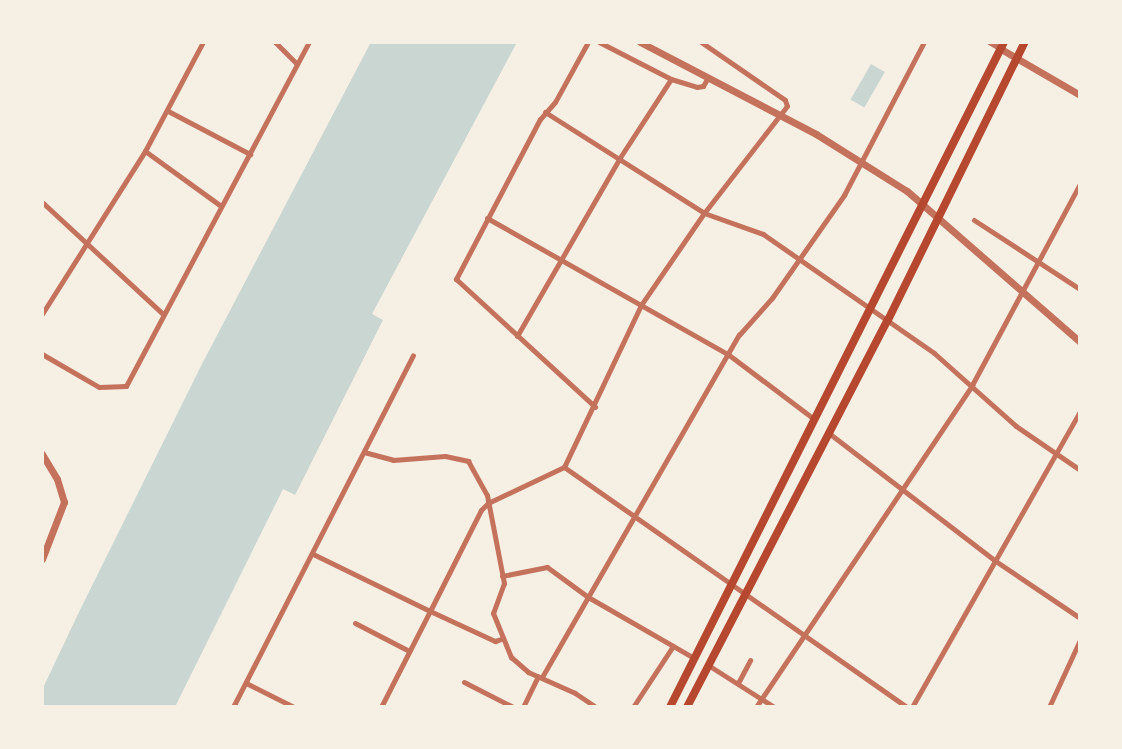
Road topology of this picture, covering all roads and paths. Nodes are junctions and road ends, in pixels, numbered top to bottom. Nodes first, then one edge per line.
1 (203, 42) edge
2 (275, 42) edge
3 (309, 42) edge
4 (588, 42) edge
5 (599, 42) edge
6 (640, 42) edge
7 (701, 42) edge
8 (924, 42) edge
9 (989, 42) edge
10 (1025, 42) edge
11 (1003, 46) edge
12 (1017, 59) junction
13 (297, 64) junction
14 (671, 79) junction
15 (707, 79) junction
16 (1080, 95) edge
17 (168, 111) junction
18 (545, 112) junction
19 (781, 115) junction
20 (145, 151) junction
21 (250, 154) junction
22 (619, 159) junction
23 (861, 160) junction
24 (1080, 184) edge
25 (42, 202) edge
26 (923, 203) junction
27 (221, 206) junction
28 (704, 213) junction
29 (939, 217) junction
30 (487, 218) junction
31 (974, 220) dead end
32 (87, 243) junction
33 (562, 259) junction
34 (799, 259) junction
35 (1038, 261) junction
36 (1080, 289) edge
37 (1022, 291) junction
38 (641, 305) junction
39 (871, 307) junction
40 (42, 314) edge
41 (163, 314) junction
42 (888, 320) junction
43 (517, 336) junction
44 (1080, 342) edge
45 (42, 354) edge
46 (413, 355) dead end
47 (729, 355) junction
48 (972, 385) junction
49 (595, 407) junction
50 (1080, 411) edge
51 (814, 419) junction
52 (829, 433) junction
53 (364, 452) junction
54 (1054, 452) junction
55 (42, 454) edge
56 (564, 467) junction
57 (1080, 470) edge
58 (902, 488) junction
59 (488, 503) junction
60 (634, 517) junction
61 (313, 554) junction
62 (42, 559) edge
63 (994, 560) junction
64 (502, 576) junction
65 (731, 586) junction
66 (745, 593) junction
67 (588, 597) junction
68 (430, 611) junction
69 (1080, 618) edge
70 (355, 623) dead end
71 (805, 632) junction
72 (501, 639) junction
73 (1080, 640) edge
74 (673, 646) junction
75 (409, 651) junction
76 (695, 658) junction
77 (750, 660) dead end
78 (708, 665) junction
79 (540, 677) junction
80 (464, 682) dead end
81 (246, 683) junction
82 (738, 683) junction
83 (763, 697) junction
84 (233, 707) edge
85 (294, 707) edge
86 (381, 707) edge
87 (513, 707) edge
88 (523, 707) edge
89 (596, 707) edge
90 (633, 707) edge
91 (670, 707) edge
92 (687, 707) edge
93 (756, 707) edge
94 (774, 707) edge
95 (909, 707) edge
96 (1049, 707) edge

1 - 17 street
2 - 13 street
3 - 13 street
4 - 18 street
5 - 14 street
6 - 15 street
7 - 19 street
8 - 23 street
9 - 11 street
10 - 12 main road
11 - 12 street
11 - 26 main road
12 - 16 street
12 - 29 main road
13 - 21 street
14 - 15 street
14 - 22 street
15 - 19 street
17 - 20 street
17 - 21 street
18 - 22 street
18 - 30 street
19 - 23 street
19 - 28 street
20 - 27 street
20 - 32 street
21 - 27 street
22 - 28 street
22 - 33 street
23 - 26 street
23 - 34 street
24 - 35 street
25 - 32 street
26 - 29 street
26 - 39 main road
27 - 41 street
28 - 34 street
28 - 38 street
29 - 37 street
29 - 42 main road
30 - 33 street
30 - 43 street
31 - 35 street
32 - 40 street
32 - 41 street
33 - 38 street
33 - 43 street
34 - 39 street
34 - 47 street
35 - 36 street
35 - 37 street
37 - 44 street
37 - 48 street
38 - 47 street
38 - 49 street
39 - 42 street
39 - 51 main road
41 - 45 street
42 - 48 street
42 - 52 main road
43 - 49 street
46 - 53 street
47 - 51 street
47 - 60 street
48 - 54 street
48 - 58 street
49 - 56 street
50 - 54 street
51 - 65 main road
52 - 58 street
52 - 66 main road
53 - 59 street
53 - 61 street
54 - 57 street
54 - 63 street
55 - 62 street
56 - 59 street
56 - 60 street
58 - 63 street
58 - 71 street
59 - 64 street
59 - 68 street
60 - 65 street
60 - 67 street
61 - 68 street
61 - 81 street
63 - 69 street
63 - 95 street
64 - 67 street
64 - 72 street
65 - 66 street
65 - 76 main road
66 - 71 street
66 - 78 main road
67 - 74 street
67 - 79 street
68 - 72 street
68 - 75 street
70 - 75 street
71 - 83 street
71 - 95 street
72 - 79 street
73 - 96 street
74 - 76 street
74 - 90 street
75 - 86 street
76 - 91 main road
77 - 82 street
78 - 82 street
78 - 92 main road
79 - 88 street
79 - 89 street
80 - 87 street
81 - 84 street
81 - 85 street
82 - 83 street
83 - 93 street
83 - 94 street

